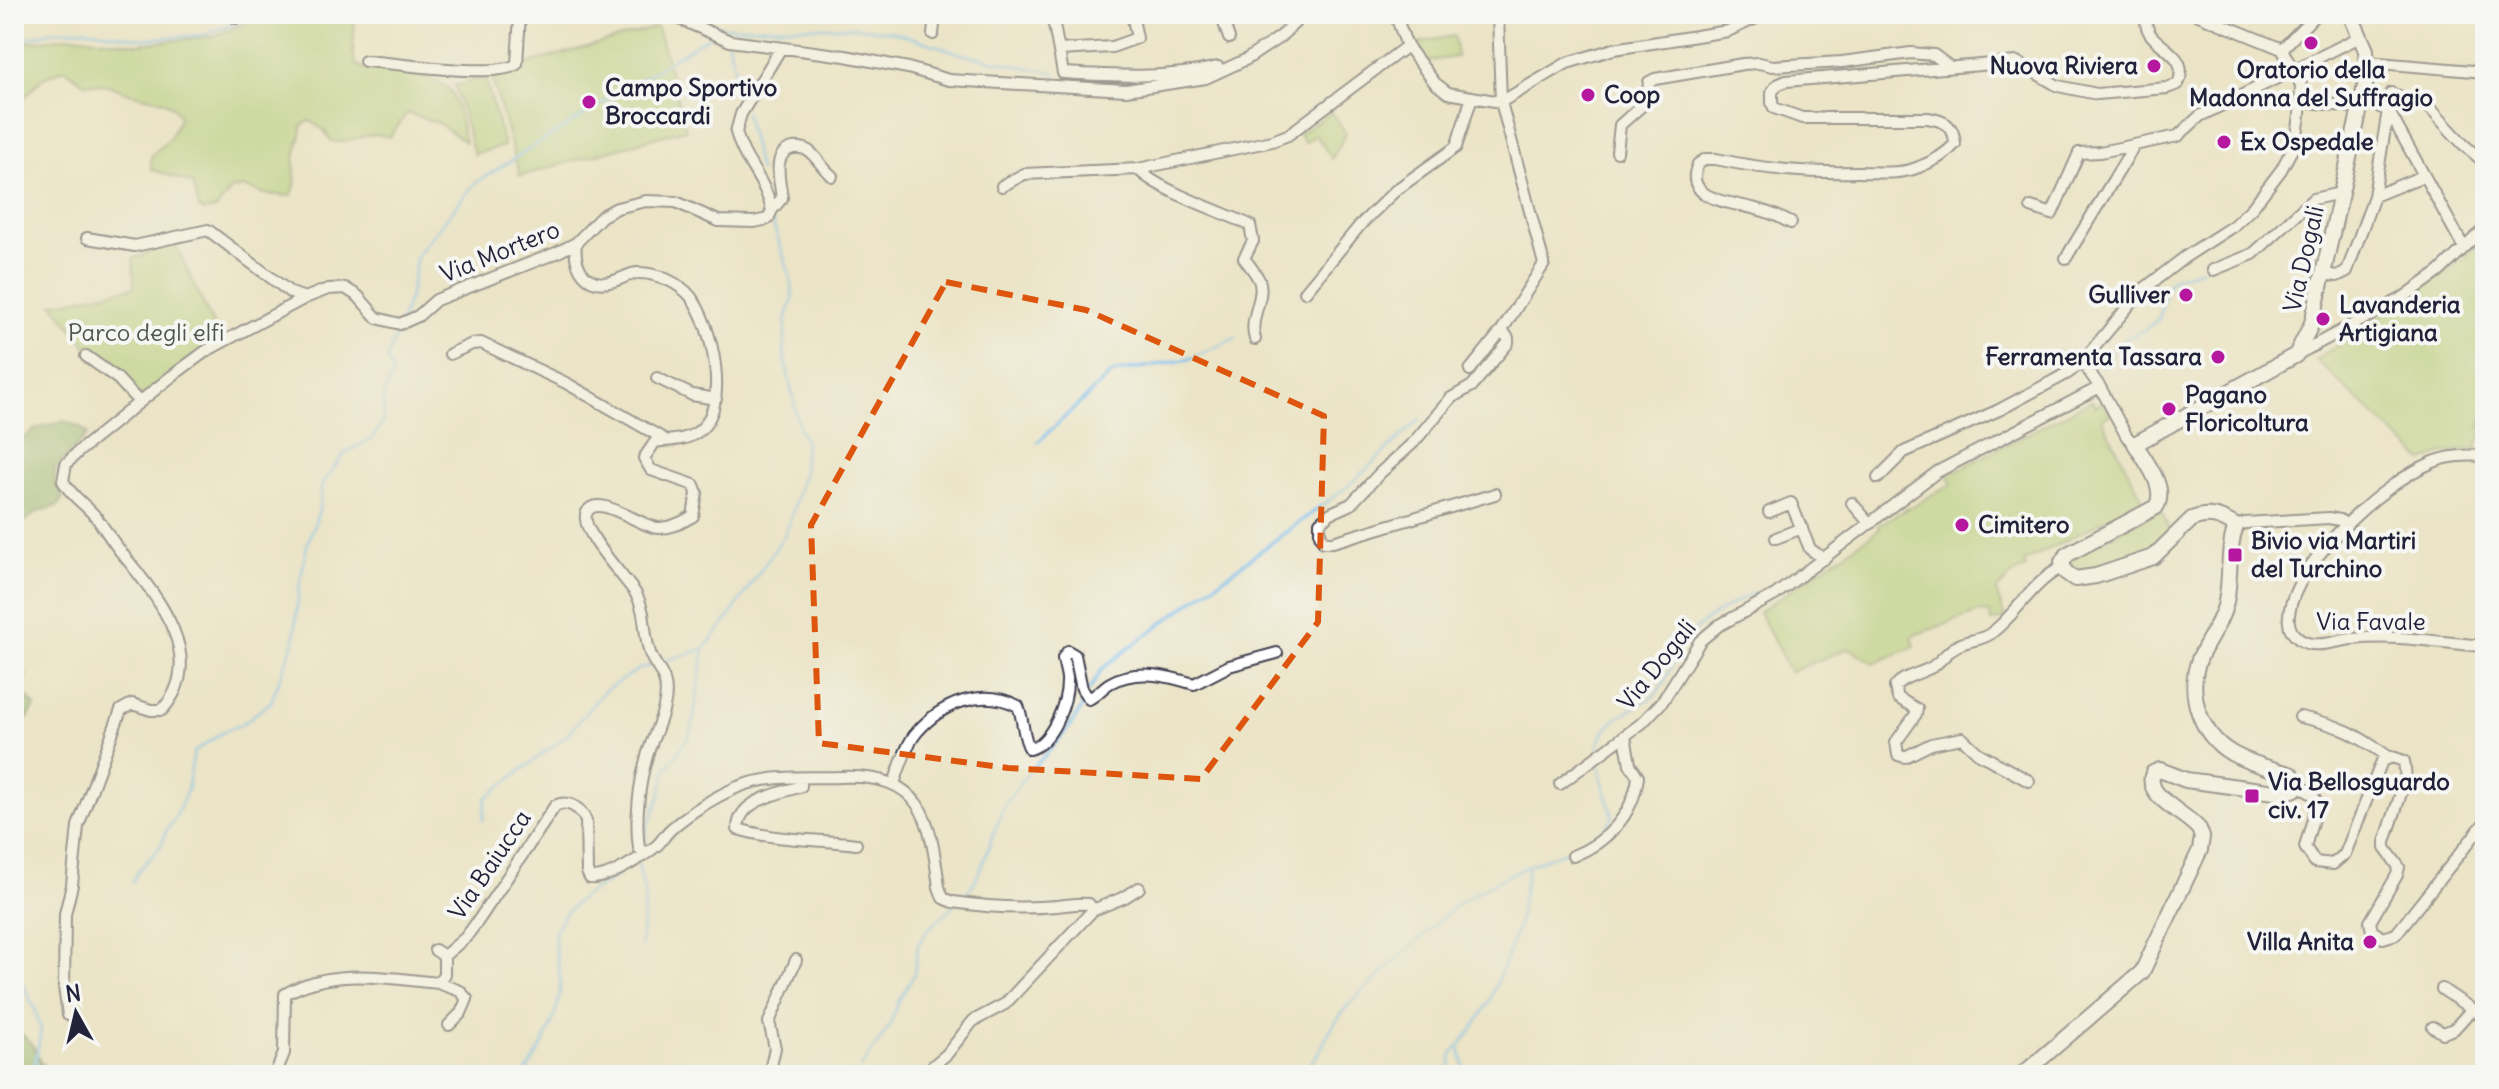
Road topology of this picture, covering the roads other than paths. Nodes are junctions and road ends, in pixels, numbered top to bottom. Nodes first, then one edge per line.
1 (520, 14) edge
2 (668, 14) edge
3 (952, 14) edge
4 (1052, 14) edge
5 (1132, 14) edge
6 (1221, 14) edge
7 (1304, 14) edge
8 (1395, 14) edge
9 (1498, 14) edge
10 (1765, 14) edge
11 (2147, 14) edge
12 (2196, 14) edge
13 (2316, 14) edge
14 (2349, 16) edge
15 (933, 34) dead end
16 (2360, 37) junction
17 (1229, 38) dead end
18 (1407, 46) junction
19 (781, 48) junction
20 (2282, 49) junction
21 (1059, 50) junction
22 (1247, 59) junction
23 (365, 61) dead end
24 (2367, 62) junction
25 (1950, 67) junction
26 (2293, 69) junction
27 (2485, 72) edge
28 (1472, 97) junction
29 (2301, 101) junction
30 (1501, 102) junction
31 (2361, 105) junction
32 (2388, 110) junction
33 (2134, 146) junction
34 (1617, 152) dead end
35 (2485, 163) edge
36 (1138, 169) junction
37 (832, 176) dead end
38 (2423, 176) junction
39 (1002, 186) dead end
40 (2341, 193) junction
41 (2374, 196) junction
42 (2031, 207) dead end
43 (772, 210) junction
44 (1791, 223) dead end
45 (2485, 228) edge
46 (87, 238) dead end
47 (576, 243) junction
48 (2464, 248) junction
49 (2066, 258) dead end
50 (2213, 270) dead end
51 (2323, 274) junction
52 (1305, 292) dead end
53 (305, 298) junction
54 (1502, 330) junction
55 (1255, 339) dead end
56 (450, 354) dead end
57 (2296, 355) junction
58 (86, 356) dead end
59 (2082, 362) junction
60 (1470, 370) dead end
61 (657, 378) dead end
62 (2100, 387) junction
63 (716, 399) junction
64 (139, 402) junction
65 (666, 440) junction
66 (2135, 444) junction
67 (2485, 456) edge
68 (1878, 478) dead end
69 (1495, 494) dead end
70 (1852, 503) dead end
71 (1769, 512) dead end
72 (1870, 524) junction
73 (2345, 525) junction
74 (2236, 526) junction
75 (1802, 528) junction
76 (1776, 538) dead end
77 (1824, 559) junction
78 (2063, 567) junction
79 (2485, 646) edge
80 (1277, 653) dead end
81 (2300, 717) dead end
82 (1625, 736) junction
83 (2389, 757) junction
84 (801, 778) junction
85 (2029, 781) dead end
86 (894, 783) junction
87 (1560, 784) dead end
88 (2297, 784) junction
89 (2485, 822) edge
90 (856, 844) dead end
91 (645, 852) junction
92 (1573, 856) dead end
93 (1139, 888) dead end
94 (1093, 910) junction
95 (796, 960) dead end
96 (438, 983) junction
97 (2442, 989) dead end
98 (2472, 1009) junction
99 (68, 1015) dead end
100 (2485, 1018) edge
101 (449, 1025) dead end
102 (2433, 1027) dead end
103 (275, 1075) edge
104 (769, 1075) edge
105 (922, 1075) edge
106 (2022, 1075) edge

1 - 23 street
2 - 19 street
3 - 15 street
4 - 21 street
5 - 21 street
6 - 17 street
7 - 22 street
8 - 18 street
9 - 30 street
10 - 30 street
11 - 25 street
12 - 20 street
13 - 20 street
14 - 16 street, Via Dogali
16 - 24 street, Via Dogali
16 - 26 street
18 - 28 street
18 - 36 street
19 - 22 street
19 - 43 street
20 - 26 street
21 - 22 street
24 - 27 street
24 - 31 street, Via Dogali
25 - 34 street
25 - 44 street
26 - 29 street
26 - 33 street
28 - 30 street
28 - 52 street
29 - 31 street
29 - 59 street
30 - 54 street
31 - 32 street
31 - 40 street, Via Dogali
32 - 35 street
32 - 38 street
32 - 41 street
33 - 42 street
33 - 49 street
36 - 39 street
36 - 55 street
37 - 43 street
38 - 41 street
38 - 48 street
40 - 50 street
40 - 51 street, Via Dogali
41 - 51 street
43 - 47 street, Via Mortero
45 - 48 street
46 - 53 street
47 - 53 street, Via Mortero
47 - 63 street
48 - 57 street
51 - 57 street, Via Dogali
53 - 64 street
54 - 60 street
54 - 69 street
56 - 65 street
57 - 66 street
58 - 64 street
59 - 62 street
59 - 68 street
61 - 63 street
62 - 66 street
62 - 72 street, Via Dogali
63 - 65 street
64 - 99 street
65 - 91 street
66 - 78 street
67 - 73 street
70 - 72 street
71 - 75 street
72 - 77 street, Via Dogali
73 - 74 street
73 - 79 street, Via Favale
74 - 78 street
74 - 88 street
75 - 76 street
75 - 77 street
77 - 82 street, Via Dogali
78 - 85 street
80 - 86 street
81 - 83 street
82 - 87 street, Via Dogali
82 - 92 street
83 - 88 street
83 - 89 street
84 - 86 street
84 - 90 street
84 - 91 street
86 - 94 street
88 - 106 street
91 - 96 street, Via Baiucca
93 - 94 street
94 - 105 street
95 - 104 street
96 - 101 street
96 - 103 street
97 - 98 street
98 - 100 street
98 - 102 street

